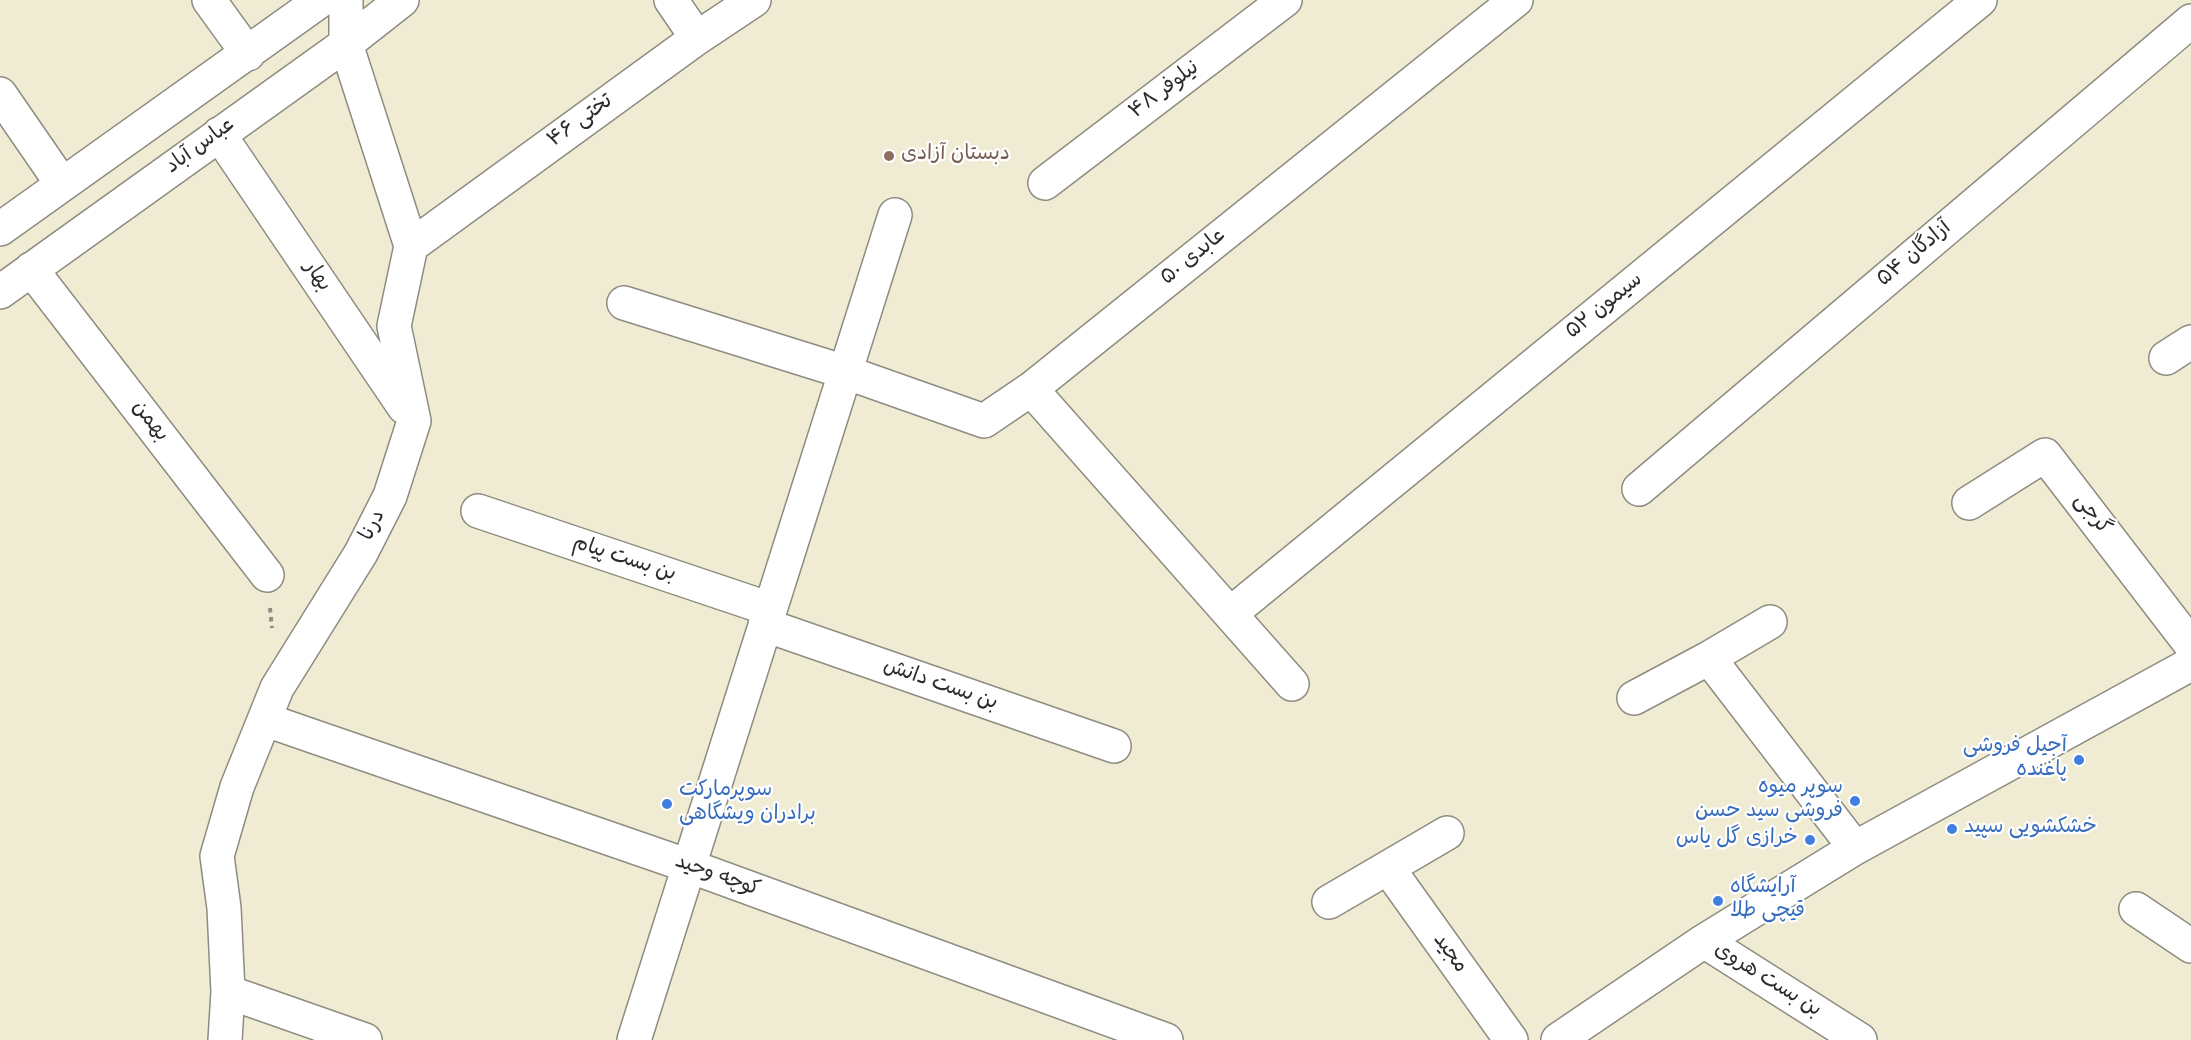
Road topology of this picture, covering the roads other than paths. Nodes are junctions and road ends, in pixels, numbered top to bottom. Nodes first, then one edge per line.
1 (209, 0) edge
2 (321, 0) edge
3 (346, 0) edge
4 (402, 0) edge
5 (671, 0) edge
6 (754, 0) edge
7 (1285, 0) edge
8 (1516, 0) edge
9 (1980, 0) edge
10 (2191, 21) edge
11 (697, 38) junction
12 (346, 44) junction
13 (248, 54) junction
14 (0, 94) edge
15 (219, 134) junction
16 (1046, 183) dead end
17 (62, 184) junction
18 (895, 215) dead end
19 (0, 229) edge
20 (411, 246) junction
21 (31, 269) junction
22 (0, 292) edge
23 (624, 303) dead end
24 (845, 372) junction
25 (1031, 389) junction
26 (414, 420) junction
27 (1639, 489) dead end
28 (1968, 503) dead end
29 (478, 511) dead end
30 (267, 576) dead end
31 (1230, 614) junction
32 (768, 617) junction
33 (1770, 622) dead end
34 (2191, 645) edge
35 (1709, 658) junction
36 (2191, 664) edge
37 (1292, 684) dead end
38 (1634, 698) dead end
39 (266, 720) junction
40 (1114, 746) dead end
41 (1447, 833) dead end
42 (1855, 848) junction
43 (689, 866) junction
44 (1388, 868) junction
45 (1329, 903) dead end
46 (2136, 909) dead end
47 (1704, 941) junction
48 (2191, 946) edge
49 (228, 992) junction
50 (225, 1040) edge
51 (365, 1040) edge
52 (634, 1040) edge
53 (1166, 1040) edge
54 (1511, 1040) edge
55 (1558, 1040) edge
56 (1860, 1040) edge

1 - 13 street
2 - 13 street
3 - 12 street, درنا
4 - 12 street, عباس آباد
5 - 11 street
6 - 11 street, تختی ۴۶
7 - 16 street, نیلوفر ۴۸
8 - 25 street, عابدی ۵۰
9 - 31 street, سیمون ۵۲
10 - 27 street, آزادگان ۵۴
11 - 20 street, تختی ۴۶
12 - 15 street, عباس آباد
12 - 20 street, درنا
13 - 17 street
14 - 17 street
15 - 21 street, عباس آباد
15 - 26 street, بهار
17 - 19 street
18 - 24 street
20 - 26 street, درنا
21 - 22 street, عباس آباد
21 - 30 street, بهمن
23 - 24 street
24 - 25 street, عابدی ۵۰
24 - 32 street
25 - 31 street
26 - 39 street, درنا
28 - 34 street, گرجی
29 - 32 street, بن بست پیام
31 - 37 street
32 - 40 street, بن بست دانش
32 - 43 street
33 - 35 street
35 - 38 street
35 - 42 street
36 - 42 street
39 - 43 street, کوچه وحید
39 - 49 street, درنا
41 - 44 street
42 - 47 street
43 - 52 street
43 - 53 street, کوچه وحید
44 - 45 street
44 - 54 street, مجید
46 - 48 street
47 - 55 street
47 - 56 street, بن بست هروی
49 - 50 street, درنا
49 - 51 street

